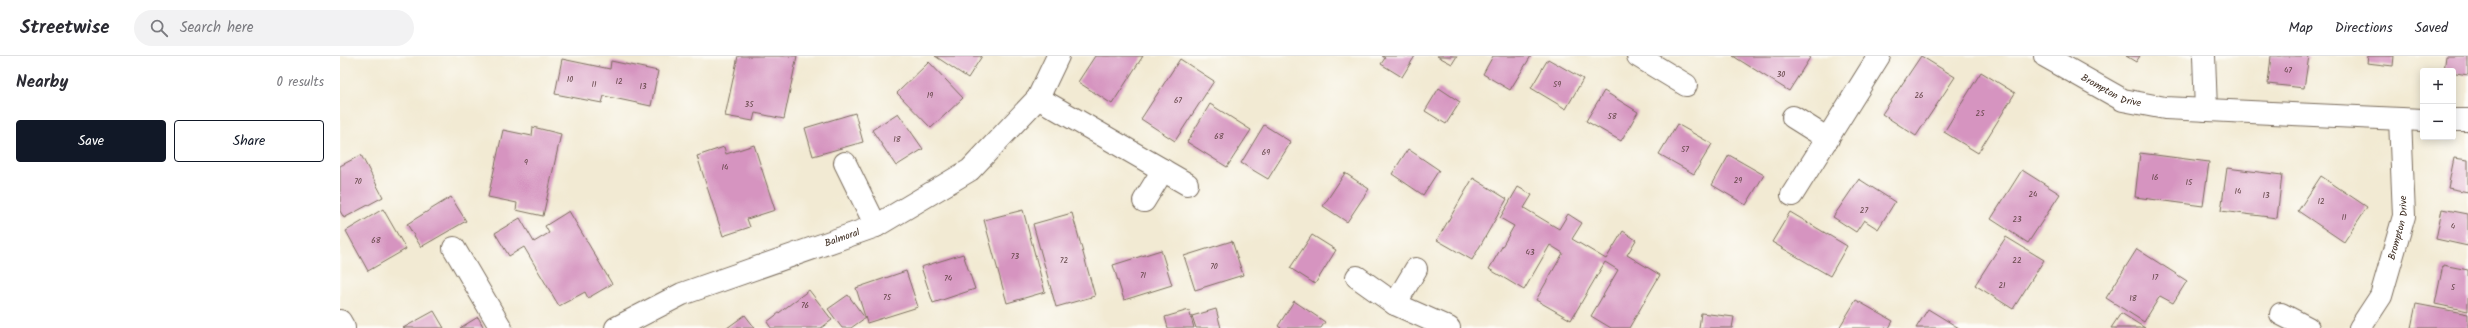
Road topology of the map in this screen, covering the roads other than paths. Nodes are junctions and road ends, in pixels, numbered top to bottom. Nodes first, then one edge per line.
1 (1058, 56) edge
2 (1639, 56) edge
3 (1879, 56) edge
4 (2045, 56) edge
5 (2204, 56) edge
6 (1686, 85) dead end
7 (1038, 98) junction
8 (2206, 110) junction
9 (1793, 117) dead end
10 (2400, 119) junction
11 (2420, 120) edge
12 (2456, 120) edge
13 (2468, 120) edge
14 (1828, 139) junction
15 (845, 163) dead end
16 (1163, 170) junction
17 (1187, 184) dead end
18 (1792, 195) dead end
19 (1144, 201) dead end
20 (876, 226) junction
21 (454, 248) dead end
22 (1416, 270) dead end
23 (1357, 277) dead end
24 (1395, 304) junction
25 (2281, 314) dead end
26 (340, 321) edge
27 (344, 328) edge
28 (501, 328) edge
29 (616, 328) edge
30 (1449, 328) edge
31 (2308, 328) edge
32 (2360, 328) edge

1 - 7 street, Balmoral
2 - 6 street
3 - 14 street
4 - 8 street, Brompton Drive
5 - 8 street
7 - 16 street
7 - 20 street, Balmoral
8 - 10 street, Brompton Drive
9 - 14 street
10 - 11 street, Brompton Drive
10 - 32 street, Brompton Drive
12 - 13 street
14 - 18 street
15 - 20 street
16 - 17 street
16 - 19 street
20 - 29 street, Balmoral
21 - 28 street
22 - 24 street
23 - 24 street
24 - 30 street
25 - 31 street
26 - 27 street

